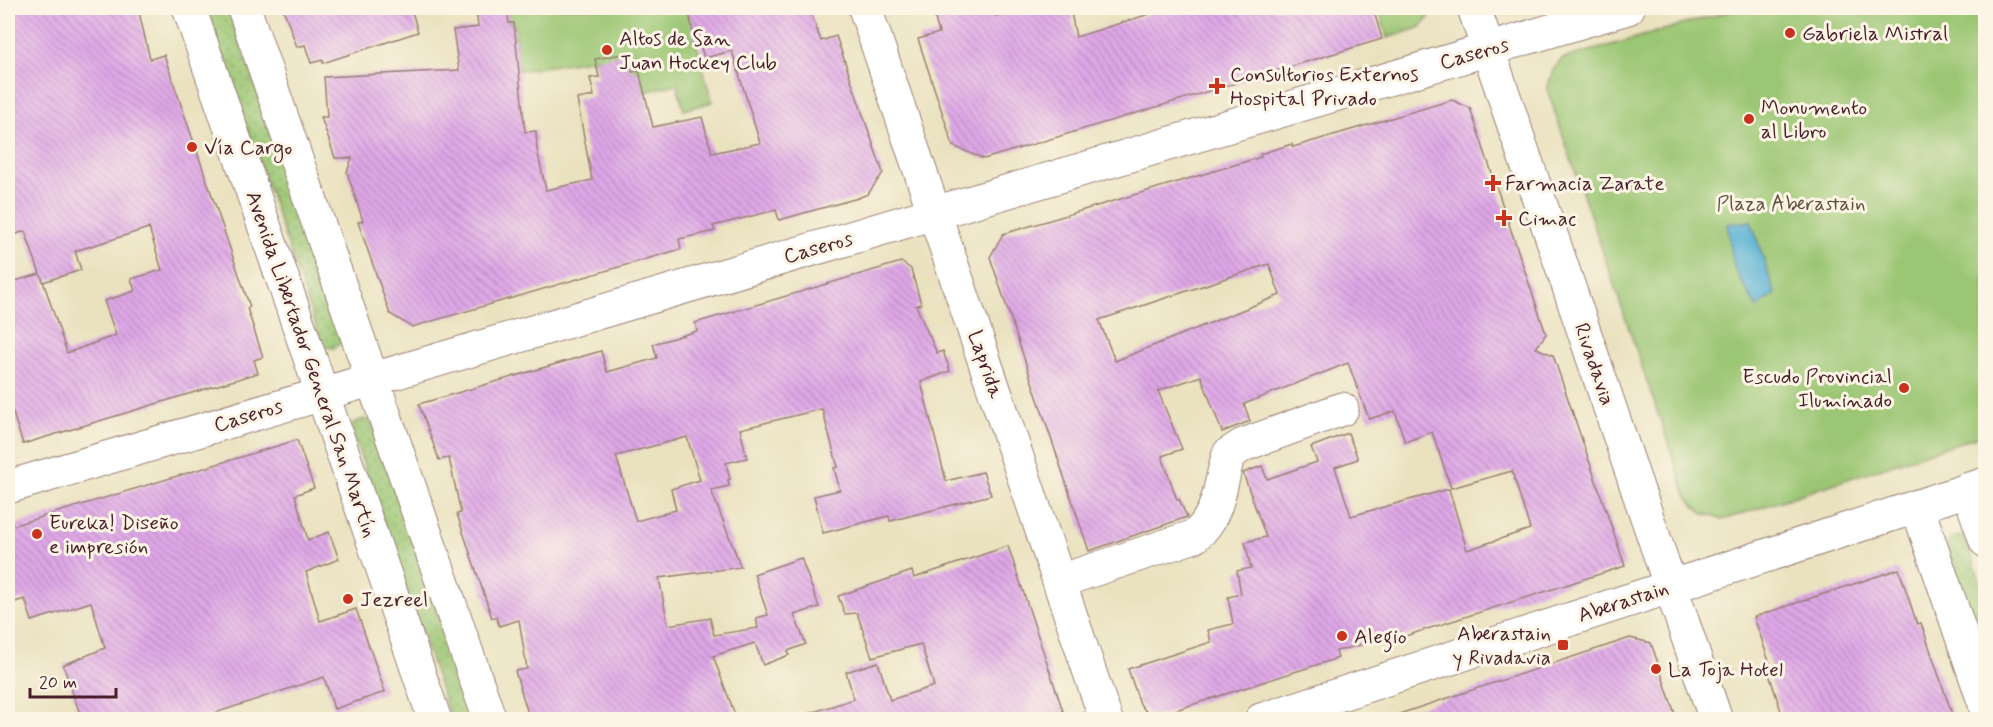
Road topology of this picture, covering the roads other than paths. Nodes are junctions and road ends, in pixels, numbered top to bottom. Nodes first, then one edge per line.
1 (189, 8) edge
2 (244, 8) edge
3 (865, 8) edge
4 (1474, 8) edge
5 (1628, 8) edge
6 (1488, 49) junction
7 (934, 213) junction
8 (372, 378) junction
9 (322, 393) junction
10 (1342, 409) dead end
11 (1977, 486) edge
12 (8, 487) edge
13 (1917, 506) junction
14 (1986, 541) edge
15 (1060, 581) junction
16 (1671, 586) junction
17 (1986, 707) edge
18 (435, 720) edge
19 (490, 720) edge
20 (1106, 720) edge
21 (1261, 720) edge
22 (1716, 720) edge

1 - 9 street, Avenida Libertador General San Martín
2 - 8 street
3 - 7 street, Laprida
4 - 6 street, Rivadavia
5 - 6 street, Caseros
6 - 7 street, Caseros
6 - 16 street, Rivadavia
7 - 8 street, Caseros
7 - 15 street, Laprida
8 - 9 street, Caseros
8 - 19 street
9 - 12 street, Caseros
9 - 18 street, Avenida Libertador General San Martín
10 - 15 street
11 - 13 street, Aberastain
11 - 14 street
13 - 16 street, Aberastain
13 - 17 street
15 - 20 street, Laprida
16 - 21 street, Aberastain
16 - 22 street, Rivadavia

